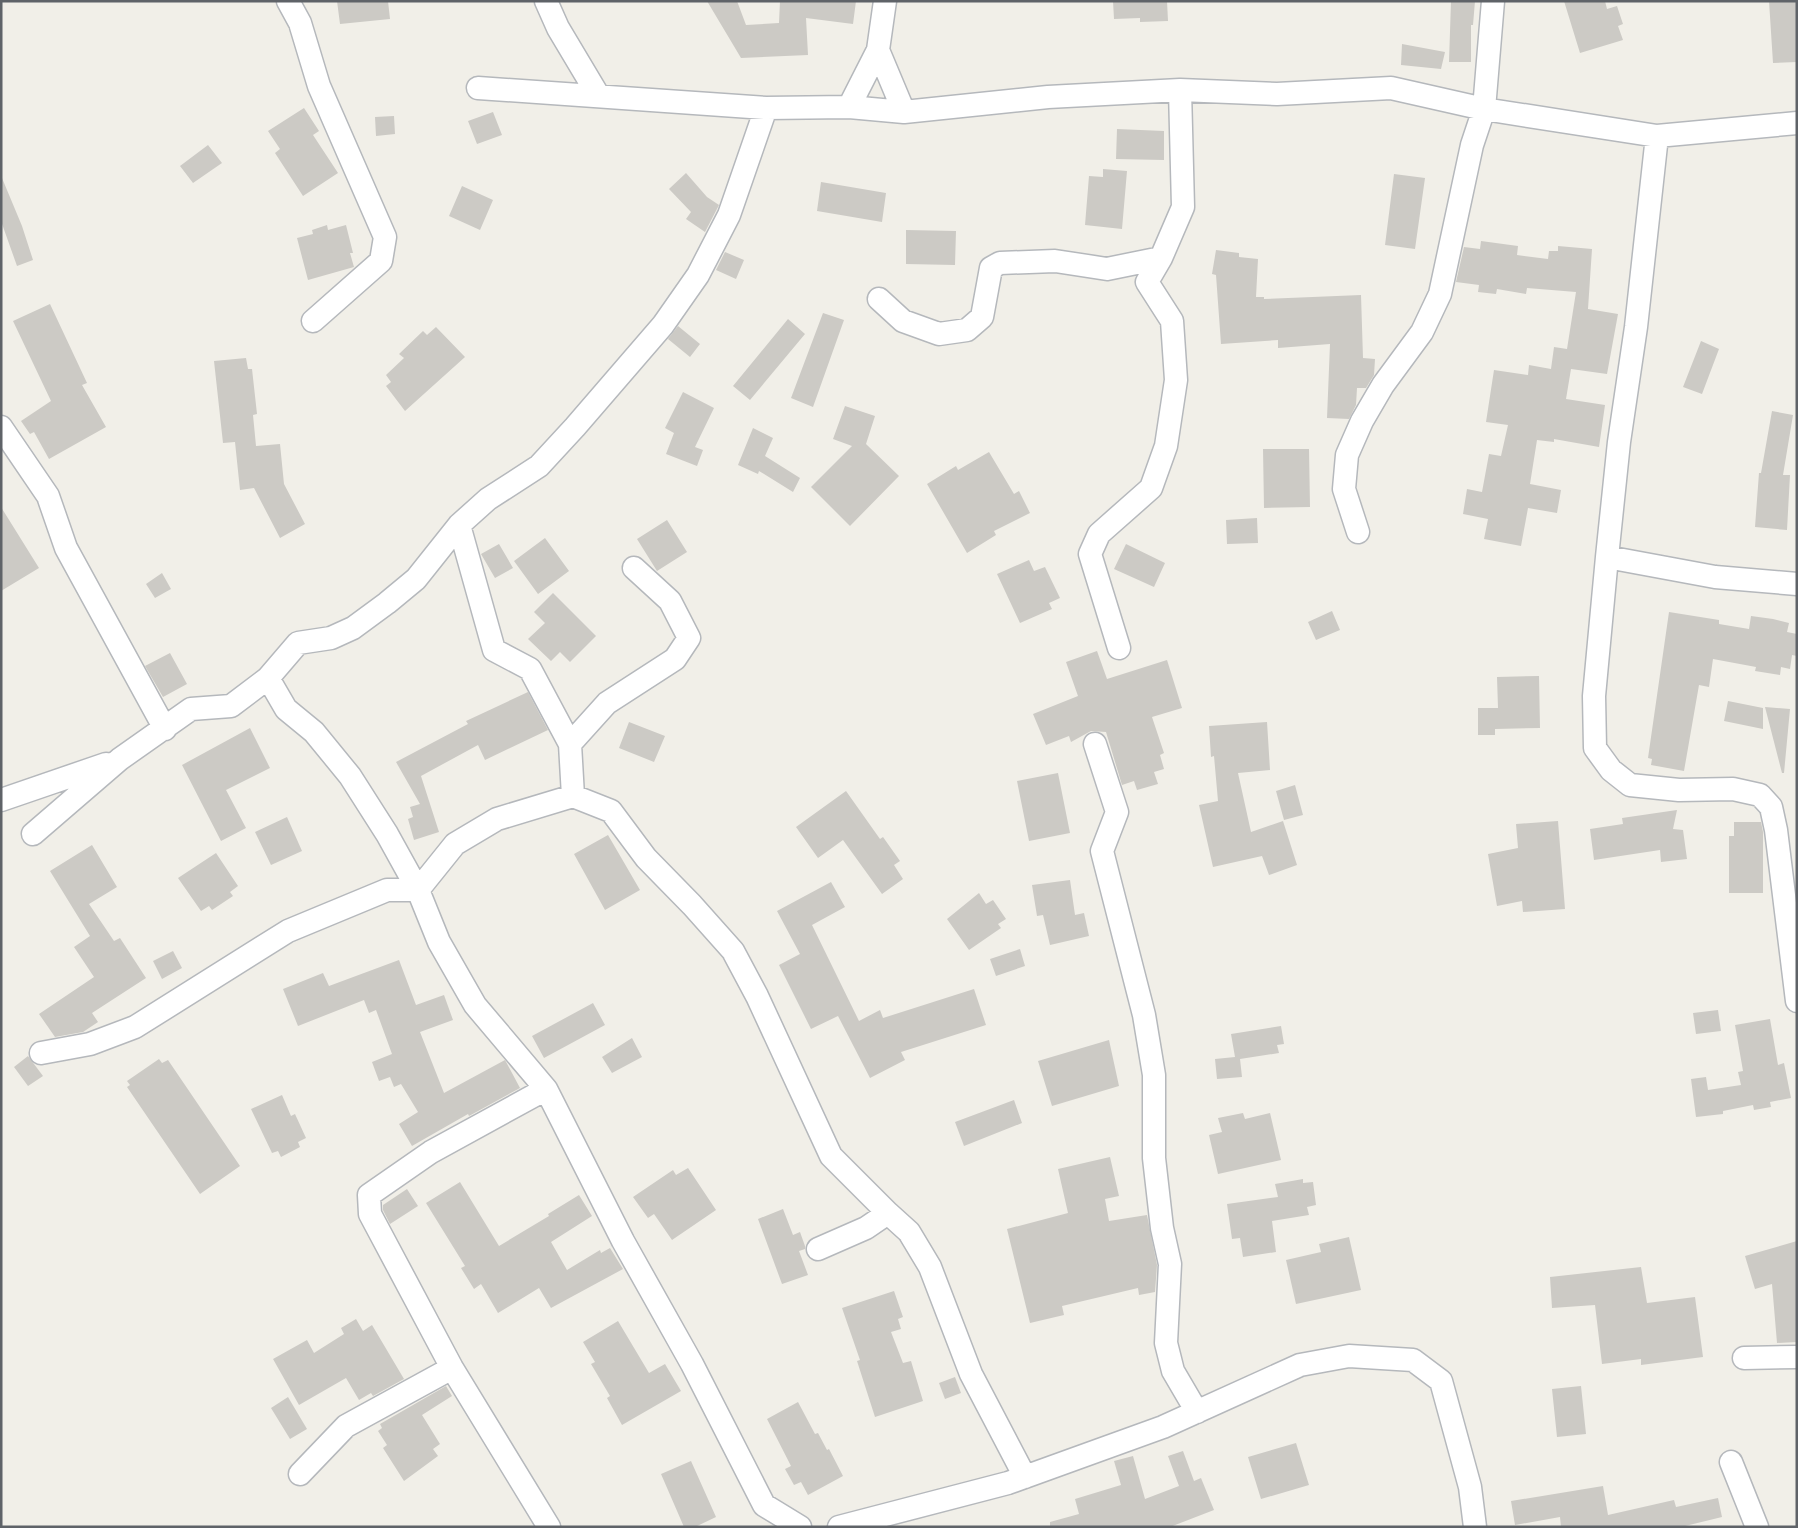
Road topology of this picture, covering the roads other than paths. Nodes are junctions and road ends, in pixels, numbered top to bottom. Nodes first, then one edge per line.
1 (288, 1) edge
2 (546, 1) edge
3 (885, 1) edge
4 (1493, 1) edge
5 (878, 50) junction
6 (478, 88) dead end
7 (1180, 90) junction
8 (598, 95) junction
9 (766, 108) junction
10 (849, 108) junction
11 (1484, 109) junction
12 (904, 112) junction
13 (1797, 123) edge
14 (1657, 136) junction
15 (1161, 258) junction
16 (878, 299) dead end
17 (313, 321) dead end
18 (1, 427) edge
19 (459, 525) junction
20 (1358, 532) dead end
21 (1607, 557) junction
22 (634, 568) dead end
23 (1797, 584) edge
24 (1119, 648) dead end
25 (268, 678) junction
26 (165, 729) junction
27 (570, 744) junction
28 (1095, 744) dead end
29 (120, 759) junction
30 (573, 796) junction
31 (1, 800) edge
32 (33, 834) dead end
33 (418, 890) junction
34 (1796, 979) edge
35 (1797, 1001) edge
36 (41, 1053) dead end
37 (546, 1089) junction
38 (888, 1213) junction
39 (818, 1249) dead end
40 (1744, 1358) dead end
41 (1797, 1358) edge
42 (452, 1368) junction
43 (1197, 1412) junction
44 (1731, 1462) dead end
45 (300, 1474) dead end
46 (1025, 1476) junction
47 (549, 1527) edge
48 (800, 1527) edge
49 (839, 1527) edge
50 (1475, 1527) edge
51 (1757, 1527) edge

1 - 17 street
2 - 8 street
3 - 5 street
4 - 11 street
5 - 10 street
5 - 12 street
6 - 8 street
7 - 11 street
7 - 12 street
7 - 15 street
8 - 9 street
9 - 10 street
9 - 19 street
10 - 12 street
11 - 14 street
11 - 20 street
13 - 14 street
14 - 21 street
15 - 16 street
15 - 24 street
18 - 26 street
19 - 25 street
19 - 27 street
21 - 23 street
21 - 34 street
22 - 27 street
25 - 26 street
25 - 33 street
26 - 29 street
27 - 30 street
28 - 43 street
29 - 31 street
29 - 32 street
30 - 33 street
30 - 38 street
33 - 36 street
33 - 37 street
34 - 35 street
37 - 42 street
37 - 48 street
38 - 39 street
38 - 46 street
40 - 41 street
42 - 45 street
42 - 47 street
43 - 46 street
43 - 50 street
44 - 51 street
46 - 49 street

